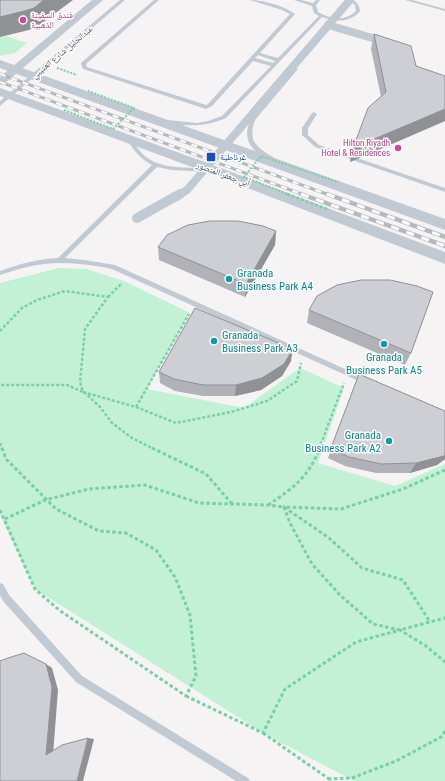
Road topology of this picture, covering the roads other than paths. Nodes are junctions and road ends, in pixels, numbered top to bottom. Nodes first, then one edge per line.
1 (98, 0) edge
2 (123, 0) edge
3 (157, 0) edge
4 (252, 0) edge
5 (296, 0) edge
6 (318, 0) edge
7 (352, 0) edge
8 (407, 0) edge
9 (314, 5) junction
10 (445, 10) edge
11 (321, 16) junction
12 (338, 20) junction
13 (328, 25) junction
14 (382, 52) edge
15 (257, 53) junction
16 (252, 59) junction
17 (278, 60) junction
18 (0, 64) edge
19 (273, 65) junction
20 (14, 69) junction
21 (33, 76) junction
22 (0, 82) edge
23 (3, 97) edge
24 (314, 114) dead end
25 (156, 121) junction
26 (130, 139) junction
27 (154, 166) junction
28 (287, 168) junction
29 (216, 171) junction
30 (445, 190) edge
31 (138, 218) dead end
32 (445, 225) edge
33 (445, 258) edge
34 (61, 259) junction
35 (0, 273) edge
36 (368, 383) edge
37 (0, 587) edge
38 (245, 781) edge

1 - 20 street, عبدالجليل شارع العتيبي
2 - 21 lane, عبدالجليل شارع العتيبي
3 - 16 lane
4 - 15 lane
5 - 9 lane
6 - 9 lane
7 - 12 lane
7 - 13 street, bridge
8 - 10 lane
9 - 11 lane
11 - 12 lane
11 - 17 lane
12 - 28 lane
13 - 14 street, bridge
13 - 31 street, bridge
15 - 16 lane
15 - 17 lane
16 - 19 lane
17 - 19 lane
18 - 20 street
19 - 25 lane
20 - 21 street
20 - 22 street, عبدالجليل شارع العتيبي
21 - 23 lane, عبدالجليل شارع العتيبي
21 - 25 street
23 - 26 street, أبي جعفر المنصور
24 - 30 lane
25 - 28 street
26 - 27 lane
26 - 29 street, أبي جعفر المنصور
27 - 29 lane
27 - 34 lane
28 - 32 street
29 - 33 street, أبي جعفر المنصور
34 - 35 lane
34 - 36 lane
37 - 38 lane

